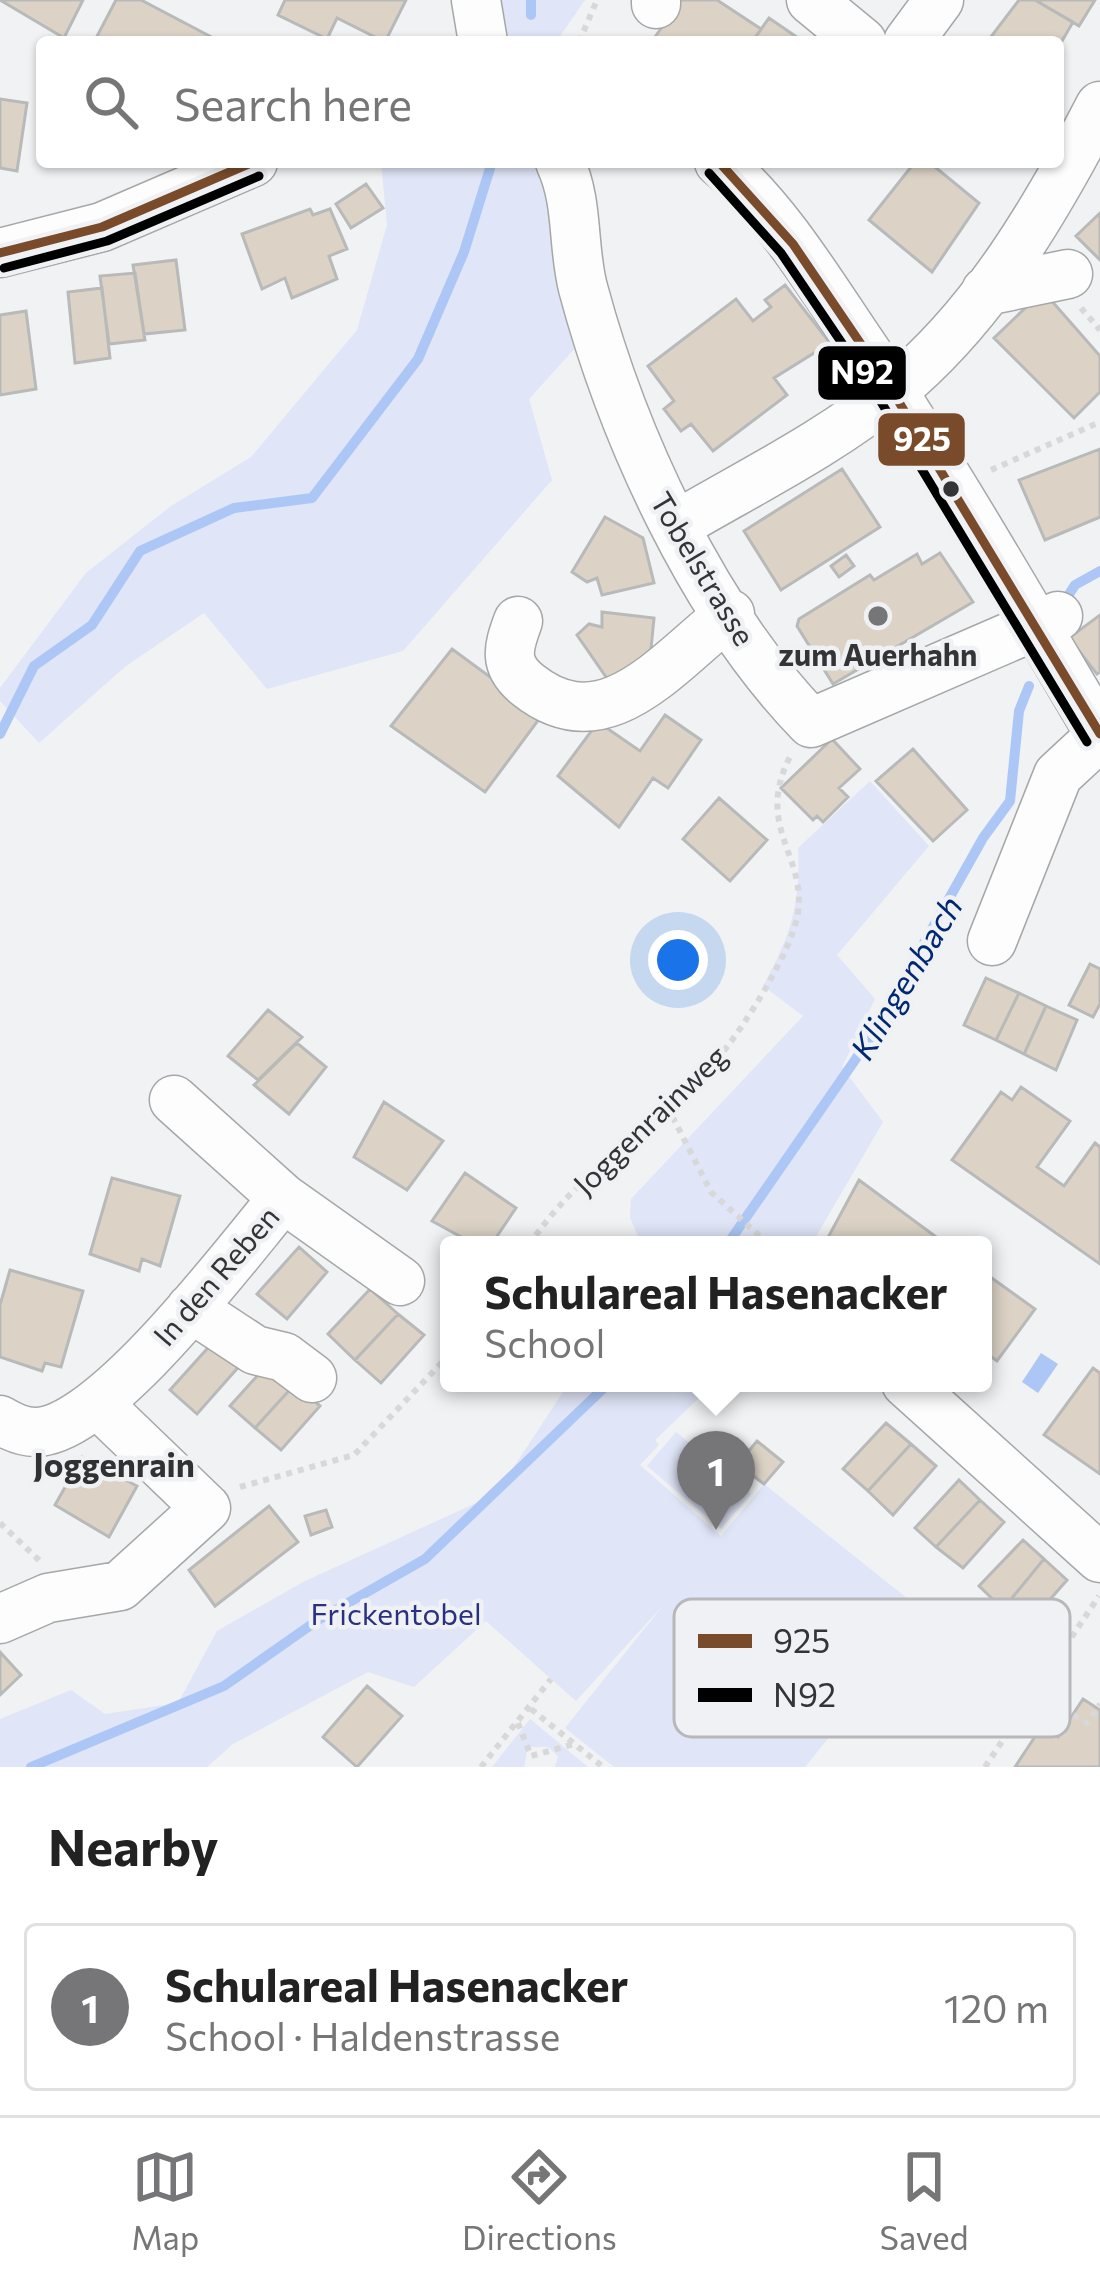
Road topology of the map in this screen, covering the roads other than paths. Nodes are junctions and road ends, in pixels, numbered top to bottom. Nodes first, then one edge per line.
1 (476, 0) edge
2 (811, 0) edge
3 (939, 0) edge
4 (482, 36) edge
5 (855, 36) edge
6 (912, 36) edge
7 (1100, 106) edge
8 (239, 168) edge
9 (562, 168) edge
10 (724, 168) edge
11 (1063, 182) edge
12 (0, 253) edge
13 (1068, 274) dead end
14 (986, 291) junction
15 (893, 391) junction
16 (676, 526) junction
17 (730, 614) junction
18 (1047, 620) junction
19 (518, 621) dead end
20 (1100, 735) edge
21 (992, 941) dead end
22 (174, 1100) dead end
23 (283, 1198) junction
24 (400, 1281) dead end
25 (191, 1308) junction
26 (312, 1378) dead end
27 (916, 1392) edge
28 (99, 1405) junction
29 (0, 1420) edge
30 (1100, 1558) edge
31 (0, 1619) edge

1 - 4 street
2 - 5 street
3 - 6 street
7 - 11 street
8 - 12 street
9 - 16 street, Tobelstrasse
10 - 15 street
11 - 14 street
13 - 14 street
14 - 15 street
15 - 16 street
15 - 18 street
16 - 17 street, Tobelstrasse
17 - 18 street, Tobelstrasse
17 - 19 street
18 - 20 street
20 - 21 street
22 - 23 street
23 - 24 street, In den Reben
23 - 25 street, In den Reben
25 - 26 street
25 - 28 street, In den Reben
27 - 30 street
28 - 29 street, In den Reben
28 - 31 street

